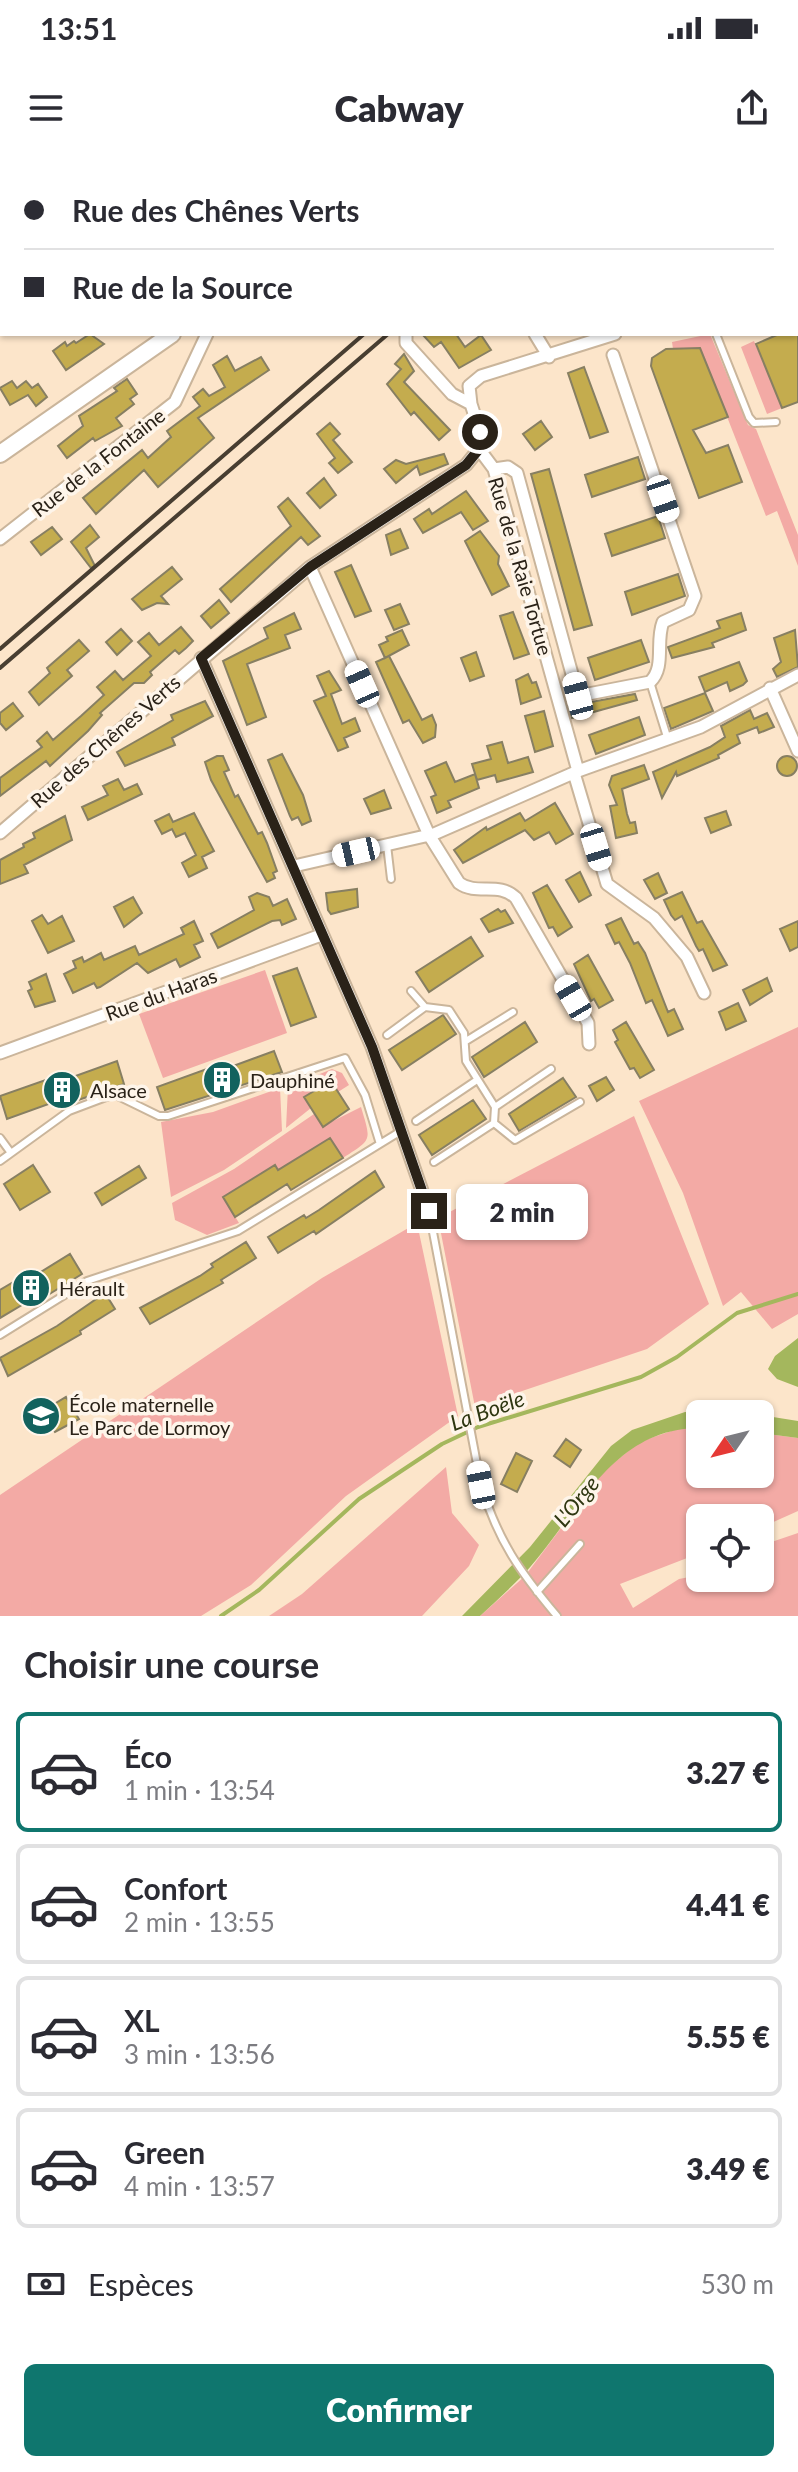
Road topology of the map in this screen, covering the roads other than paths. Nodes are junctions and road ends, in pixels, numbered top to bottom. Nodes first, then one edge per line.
1 (169, 336) edge
2 (206, 336) edge
3 (536, 336) edge
4 (609, 336) edge
5 (717, 336) edge
6 (406, 339) edge
7 (613, 355) dead end
8 (549, 357) junction
9 (471, 404) junction
10 (776, 422) dead end
11 (479, 449) junction
12 (0, 454) edge
13 (494, 469) junction
14 (0, 539) edge
15 (310, 567) junction
16 (201, 658) junction
17 (798, 675) edge
18 (650, 682) junction
19 (770, 688) junction
20 (668, 740) junction
21 (798, 751) edge
22 (576, 772) junction
23 (0, 833) edge
24 (429, 835) junction
25 (387, 845) junction
26 (294, 866) junction
27 (391, 879) dead end
28 (321, 935) junction
29 (411, 991) dead end
30 (704, 993) dead end
31 (425, 1007) junction
32 (513, 1012) dead end
33 (387, 1035) dead end
34 (466, 1041) junction
35 (589, 1044) dead end
36 (0, 1053) edge
37 (551, 1069) dead end
38 (477, 1080) junction
39 (580, 1102) dead end
40 (495, 1107) junction
41 (416, 1121) dead end
42 (494, 1123) junction
43 (401, 1131) junction
44 (0, 1138) edge
45 (380, 1144) junction
46 (11, 1153) junction
47 (0, 1161) edge
48 (434, 1162) dead end
49 (429, 1211) joint
50 (0, 1335) edge
51 (580, 1544) dead end
52 (537, 1592) junction
53 (557, 1616) edge

1 - 12 street
2 - 14 street, Rue de la Fontaine
3 - 8 street
4 - 8 street
5 - 10 lane
6 - 9 street
7 - 18 street
8 - 9 street
9 - 11 street, Rue de la Raie Tortue
11 - 13 street, Rue de la Raie Tortue
11 - 15 street, Rue des Chênes Verts
13 - 18 street
13 - 22 street, Rue de la Raie Tortue
15 - 16 street, Rue des Chênes Verts
15 - 24 street
16 - 23 street, Rue des Chênes Verts
16 - 26 street
17 - 19 street
18 - 20 lane
19 - 20 street
19 - 21 street
20 - 22 street
22 - 24 street
22 - 30 street, Rue de la Raie Tortue
24 - 25 street
24 - 35 street
25 - 26 street
25 - 27 lane
26 - 28 street
28 - 36 street, Rue du Haras
28 - 43 street
29 - 31 lane
31 - 33 lane
31 - 34 lane
32 - 34 lane
34 - 38 lane
37 - 40 lane
38 - 40 lane
38 - 41 lane
39 - 42 lane
40 - 42 lane
42 - 48 lane
43 - 45 lane
43 - 49 street
44 - 46 lane
45 - 46 lane
45 - 50 lane
46 - 47 lane
49 - 52 lane
51 - 52 lane
52 - 53 lane

